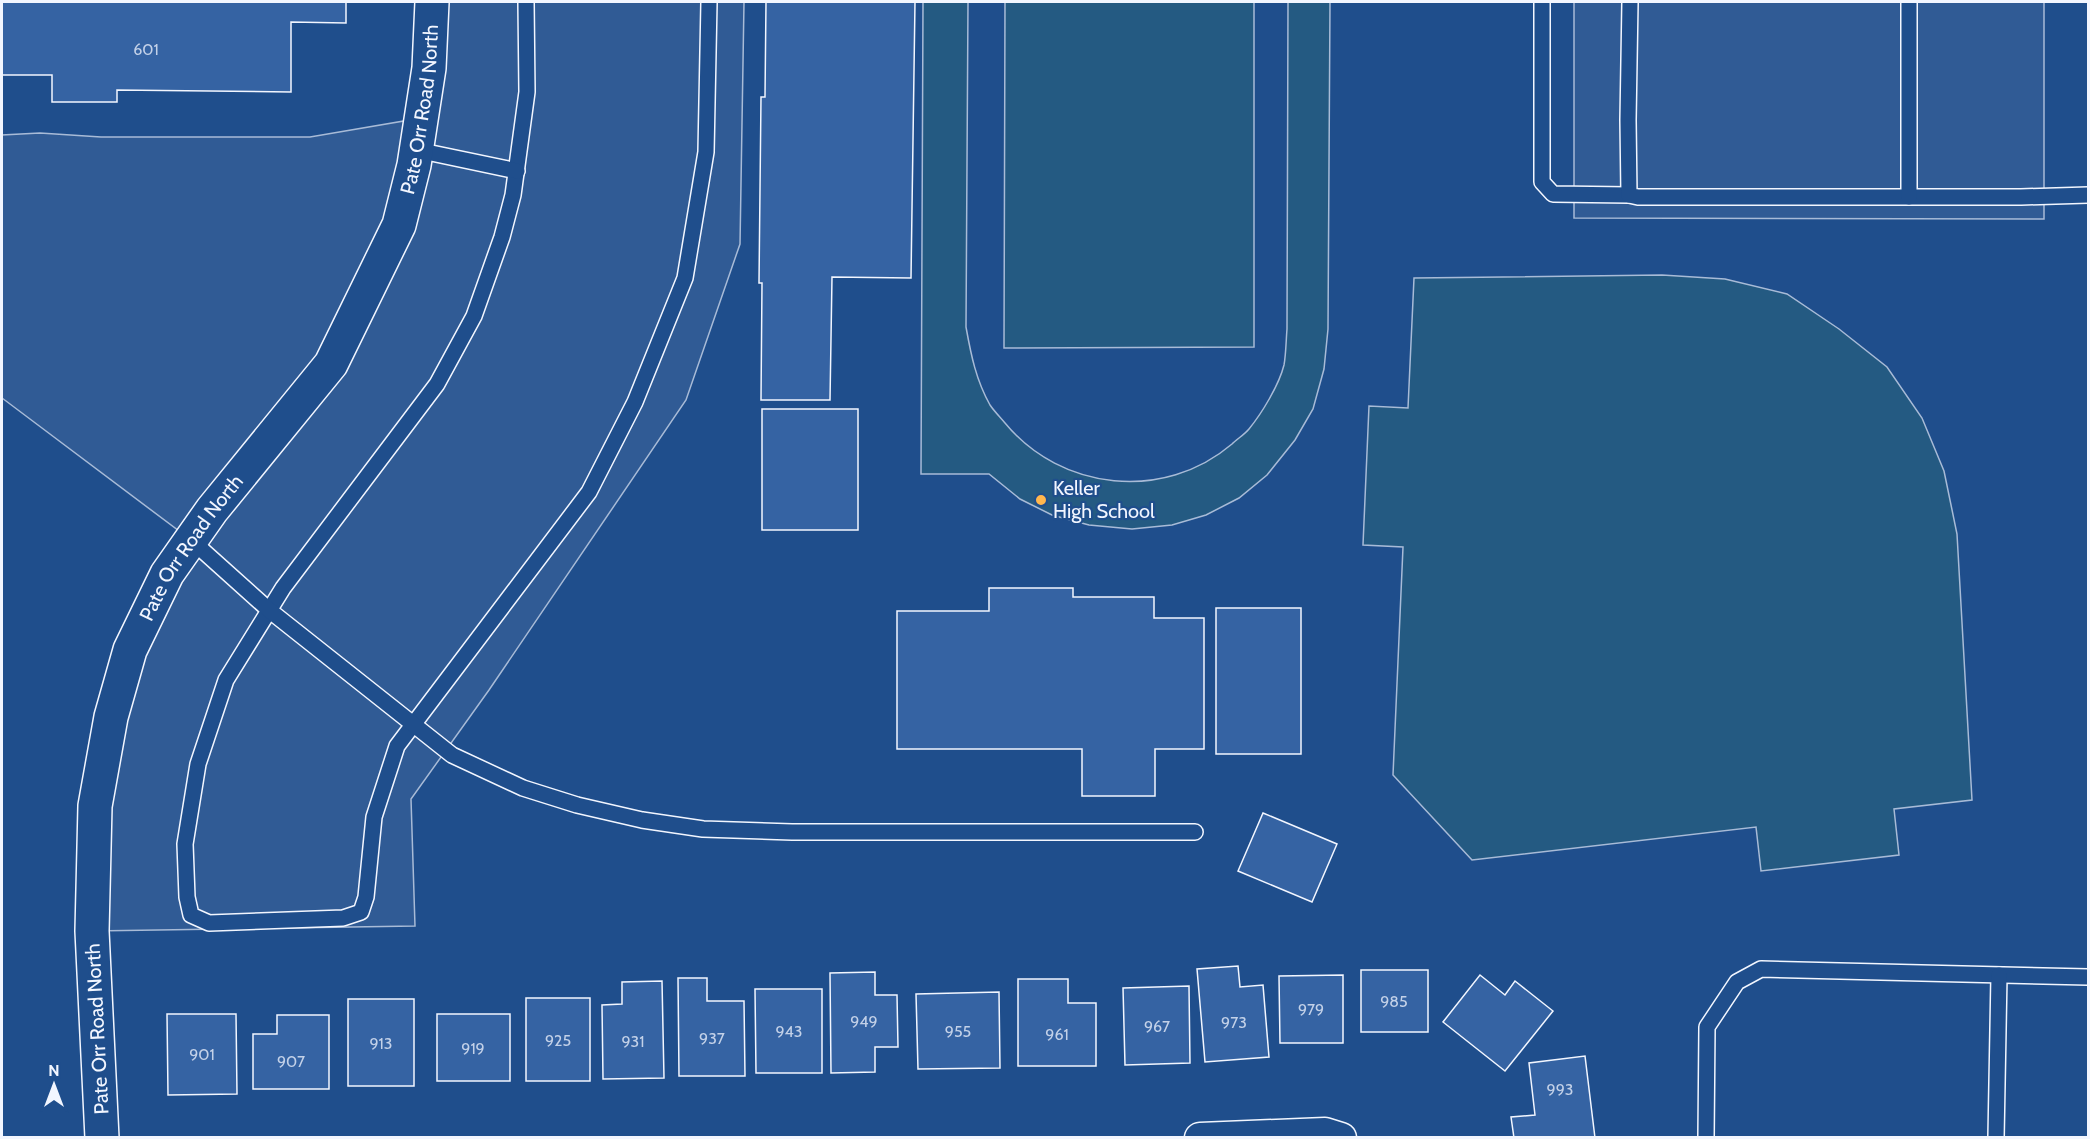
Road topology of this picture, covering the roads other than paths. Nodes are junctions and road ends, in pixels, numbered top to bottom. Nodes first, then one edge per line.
1 (432, 2) edge
2 (526, 2) edge
3 (709, 2) edge
4 (1542, 2) edge
5 (1630, 2) edge
6 (1909, 2) edge
7 (417, 150) junction
8 (517, 171) junction
9 (1629, 195) junction
10 (2088, 195) edge
11 (1910, 197) junction
12 (191, 540) junction
13 (269, 610) junction
14 (413, 725) junction
15 (1195, 832) dead end
16 (1999, 975) junction
17 (2088, 977) edge
18 (102, 1137) edge
19 (1200, 1137) edge
20 (1341, 1137) edge
21 (1706, 1137) edge
22 (1996, 1137) edge

1 - 7 street, Pate Orr Road North
2 - 8 lane
3 - 14 lane
4 - 9 lane
5 - 9 lane
6 - 11 lane
7 - 8 lane
7 - 12 street, Pate Orr Road North
8 - 13 lane
9 - 11 lane
10 - 11 lane
12 - 13 lane
12 - 18 street, Pate Orr Road North
13 - 14 lane
13 - 14 lane
14 - 15 lane
16 - 17 lane
16 - 21 lane
16 - 22 lane
19 - 20 street

